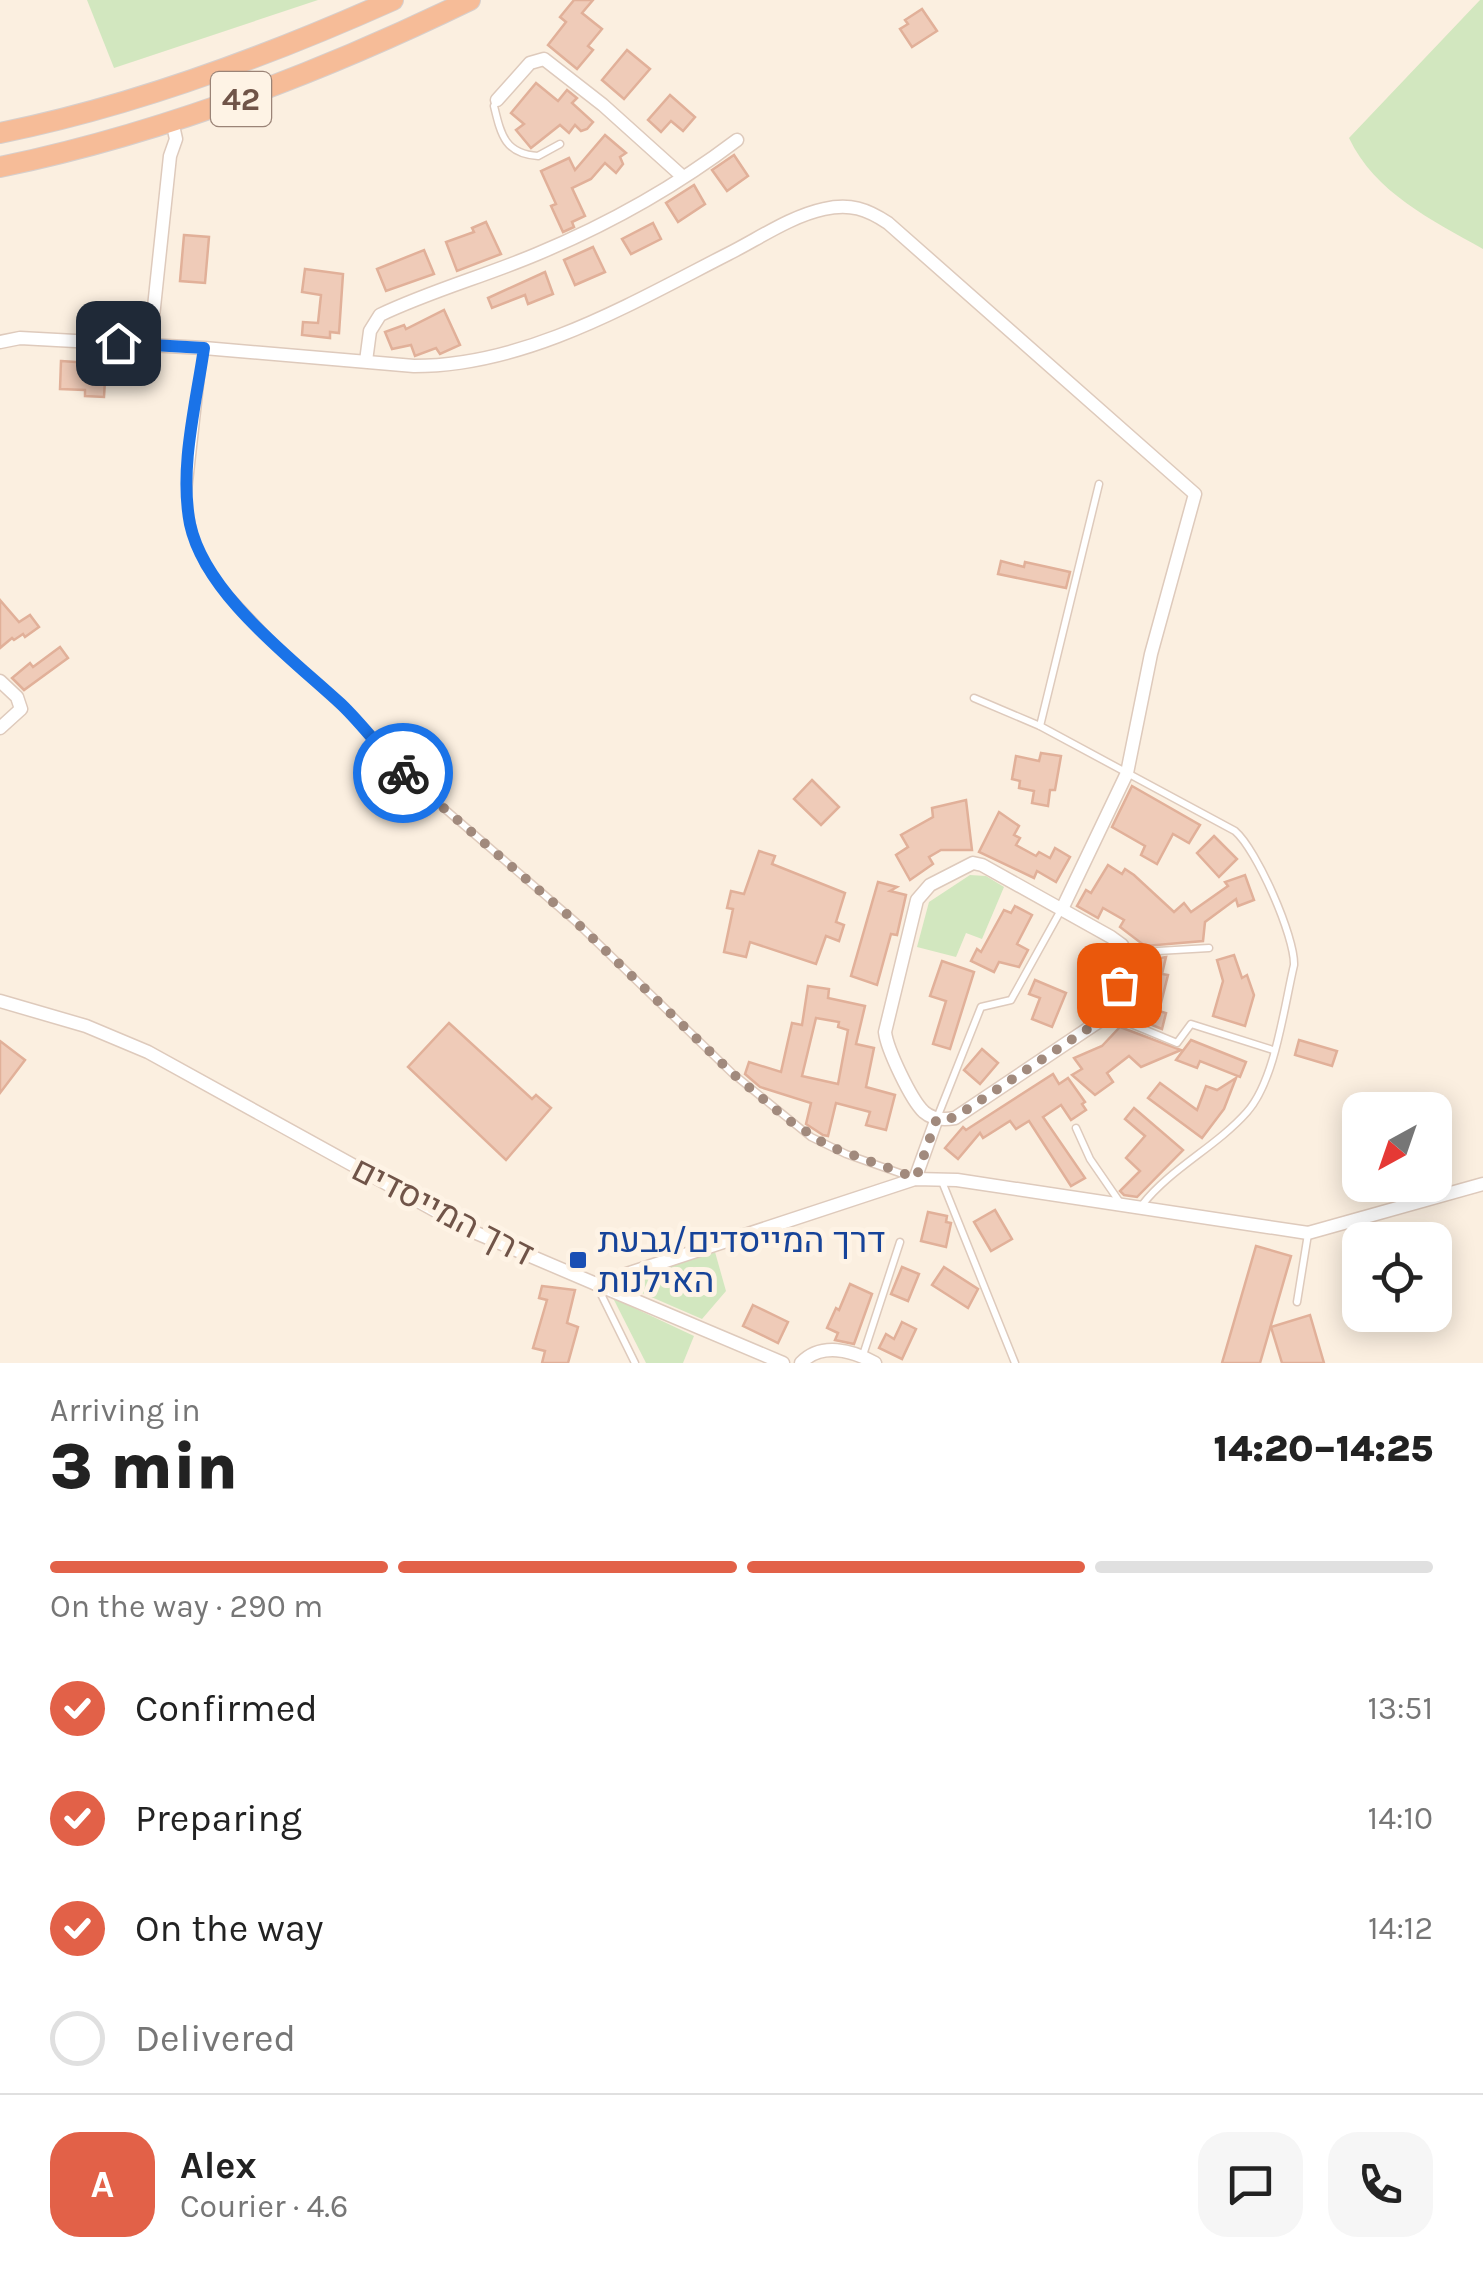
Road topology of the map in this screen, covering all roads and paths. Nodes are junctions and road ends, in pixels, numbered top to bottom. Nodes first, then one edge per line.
1 (393, 0) edge
2 (470, 0) edge
3 (497, 100) joint
4 (172, 122) junction
5 (0, 133) edge
6 (737, 140) dead end
7 (560, 144) dead end
8 (0, 167) edge
9 (684, 177) junction
10 (0, 342) edge
11 (150, 345) junction
12 (204, 348) junction
13 (366, 361) junction
14 (1098, 484) dead end
15 (0, 681) edge
16 (974, 698) dead end
17 (1040, 726) junction
18 (0, 728) edge
19 (1127, 773) junction
20 (1062, 909) junction
21 (1209, 948) dead end
22 (1127, 956) junction
23 (0, 1000) edge
24 (1106, 1014) junction
25 (1273, 1050) junction
26 (937, 1118) junction
27 (1076, 1128) dead end
28 (916, 1178) junction
29 (941, 1178) junction
30 (1483, 1184) edge
31 (1123, 1206) junction
32 (1140, 1209) junction
33 (1308, 1233) junction
34 (900, 1242) dead end
35 (596, 1284) junction
36 (1297, 1302) dead end
37 (869, 1360) edge
38 (635, 1363) edge
39 (783, 1363) edge
40 (800, 1363) edge
41 (1015, 1363) edge

1 - 5 highway, 42
2 - 4 highway, 42
3 - 7 lane
3 - 9 street
4 - 8 highway, 42
4 - 11 street
6 - 9 street
9 - 13 street
10 - 11 street
11 - 12 street
12 - 13 street
12 - 28 lane
13 - 19 street
14 - 17 lane
15 - 18 street
16 - 17 lane
17 - 19 lane
19 - 20 street
19 - 25 lane
20 - 22 street
20 - 26 lane
20 - 26 street
21 - 22 lane
22 - 24 street
23 - 35 street, דרך המייסדים
24 - 25 lane
24 - 26 street
25 - 32 lane
26 - 28 street
27 - 31 lane
28 - 29 street
28 - 35 street
29 - 31 street
29 - 41 lane
30 - 33 street
31 - 32 street
32 - 33 street
33 - 36 lane
34 - 37 lane
35 - 38 lane
35 - 39 street, דרך המייסדים
37 - 40 street

